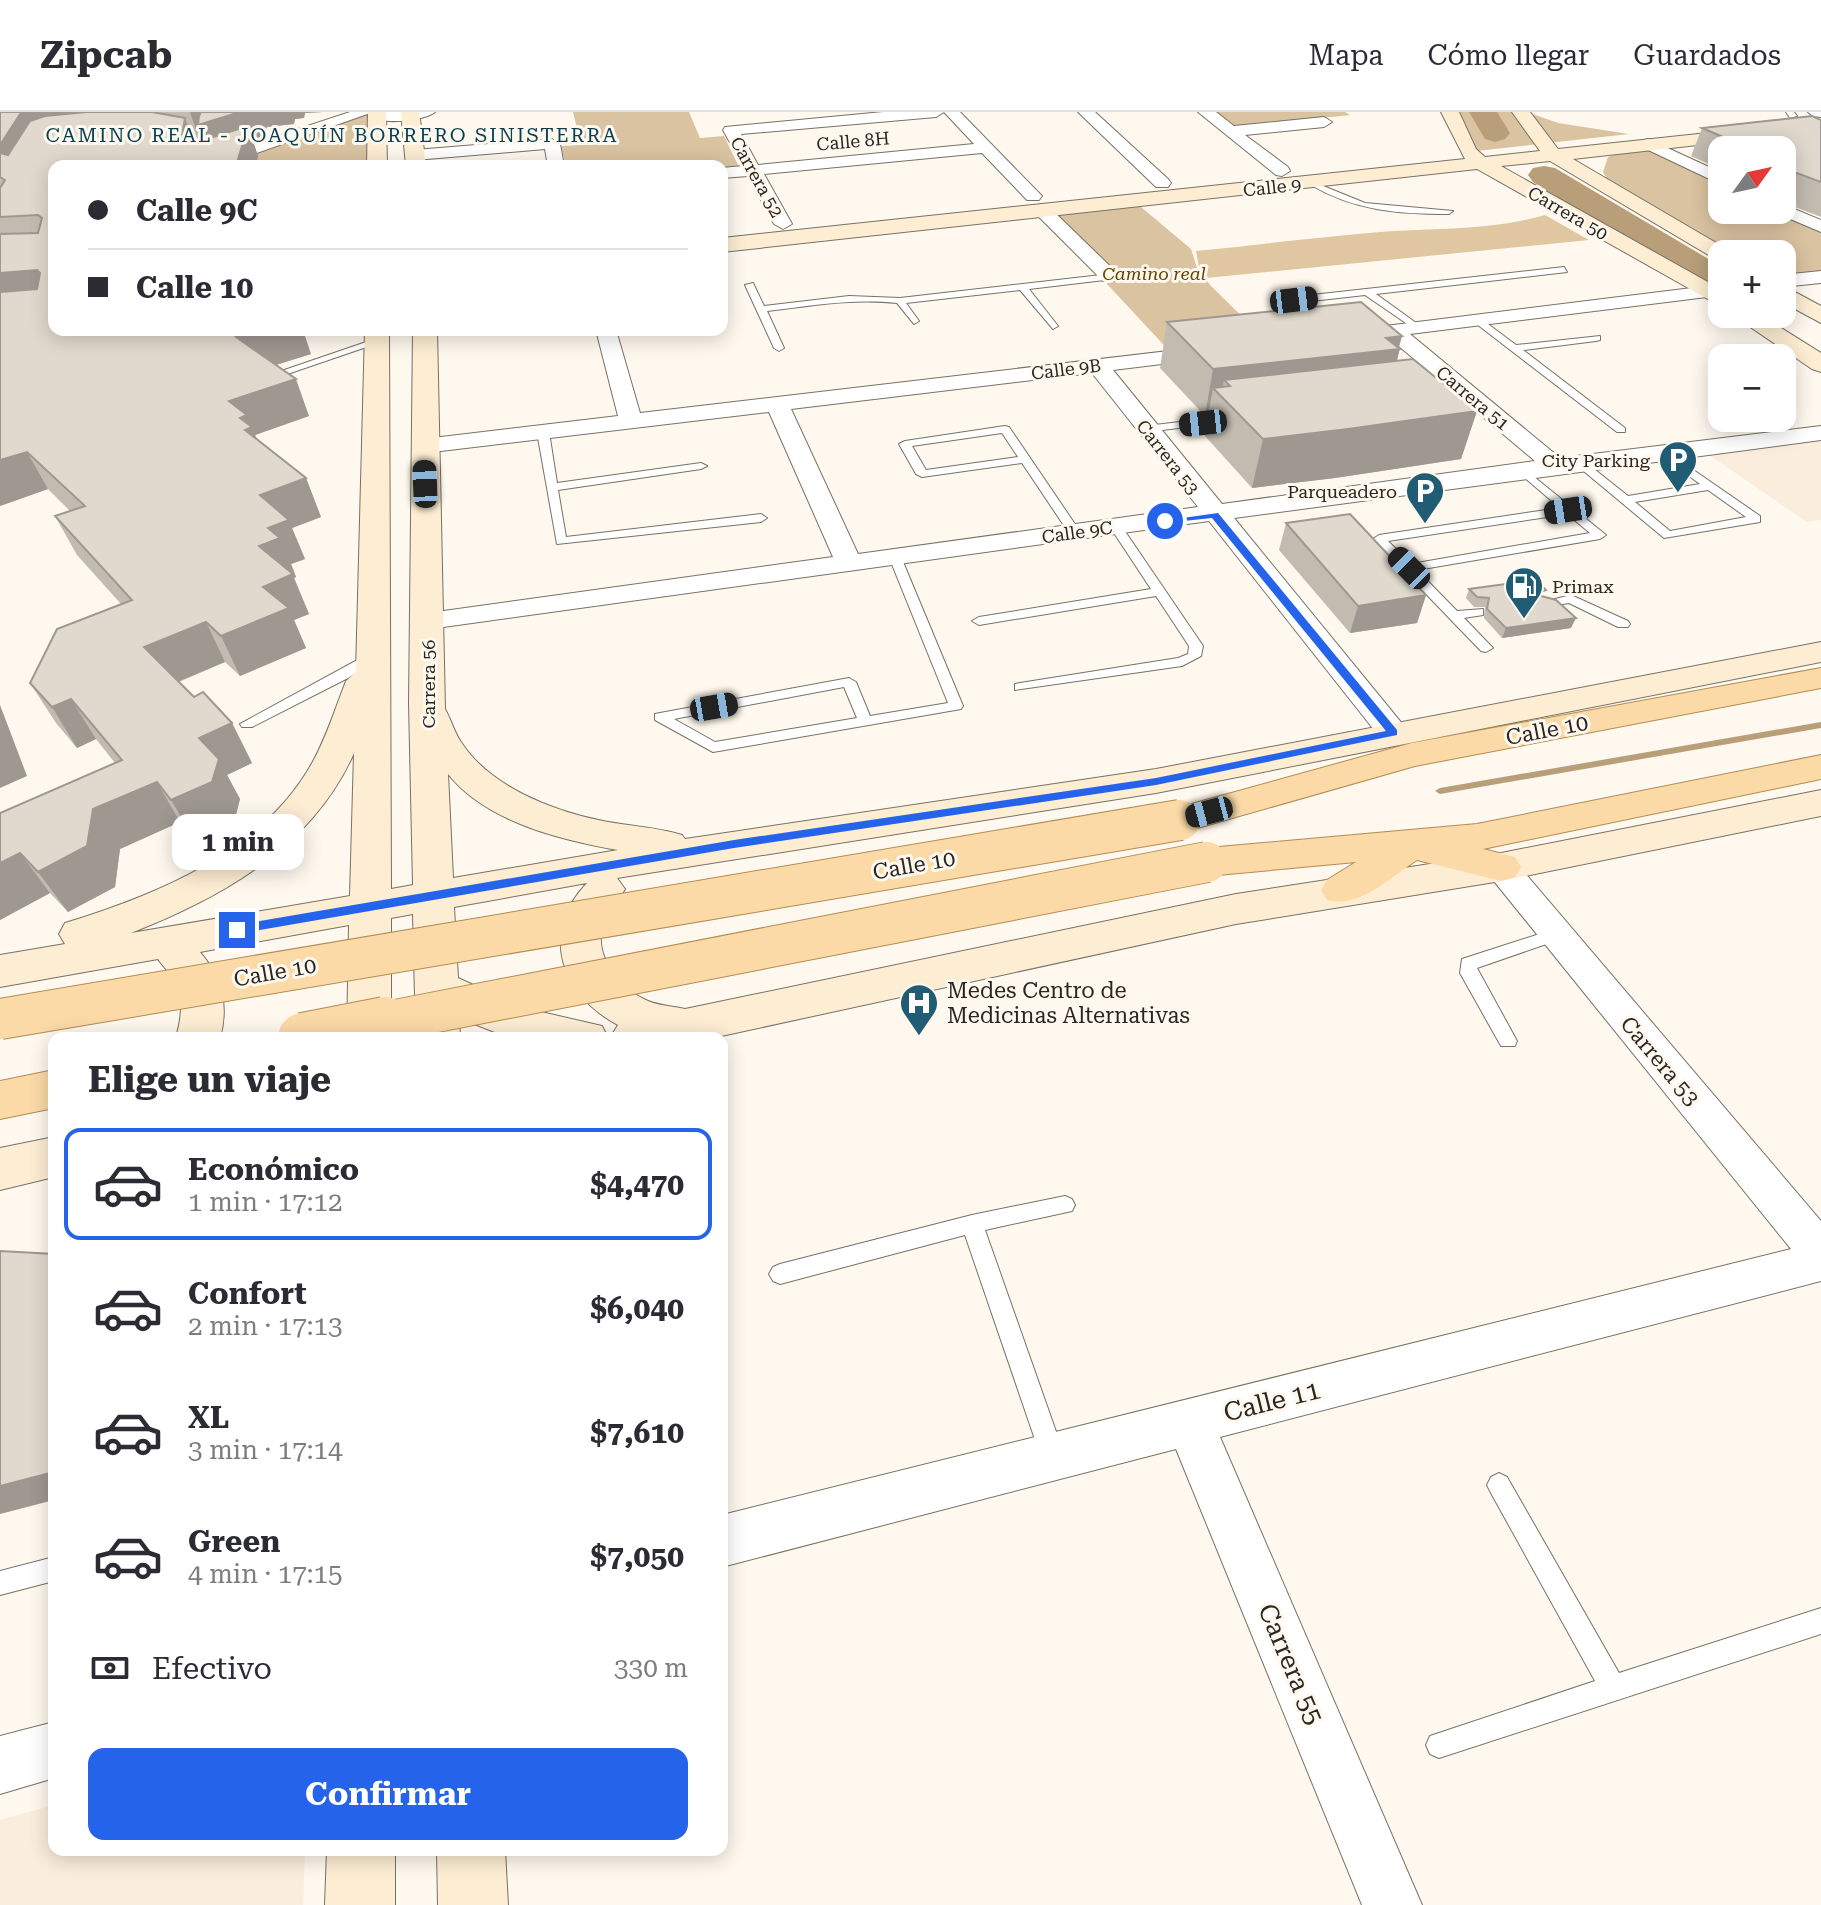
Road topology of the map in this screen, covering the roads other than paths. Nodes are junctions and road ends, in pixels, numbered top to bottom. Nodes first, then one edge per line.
1 (416, 112) edge
2 (936, 112) edge
3 (951, 112) edge
4 (1086, 112) edge
5 (1206, 112) edge
6 (1450, 112) edge
7 (1521, 112) edge
8 (373, 113) edge
9 (1819, 116) edge
10 (1324, 122) dead end
11 (1794, 125) edge
12 (1233, 131) junction
13 (1708, 131) junction
14 (1821, 139) edge
15 (1648, 144) junction
16 (987, 148) junction
17 (1542, 150) junction
18 (1481, 157) junction
19 (212, 160) edge
20 (377, 160) edge
21 (415, 160) edge
22 (555, 160) edge
23 (752, 171) junction
24 (1282, 171) junction
25 (728, 173) edge
26 (1708, 173) edge
27 (1387, 174) junction
28 (1162, 183) junction
29 (1314, 183) junction
30 (1613, 190) junction
31 (1082, 191) junction
32 (1135, 202) junction
33 (1038, 204) junction
34 (945, 206) junction
35 (1555, 206) junction
36 (1449, 211) dead end
37 (1796, 215) edge
38 (783, 224) junction
39 (910, 225) junction
40 (1821, 227) edge
41 (728, 230) edge
42 (728, 244) edge
43 (1708, 248) edge
44 (1564, 270) dead end
45 (1110, 277) joint
46 (1821, 277) edge
47 (1796, 280) edge
48 (750, 285) dead end
49 (1023, 287) junction
50 (1367, 292) junction
51 (1708, 292) edge
52 (1708, 298) edge
53 (1796, 299) edge
54 (1294, 300) dead end
55 (900, 301) junction
56 (761, 309) junction
57 (1821, 314) edge
58 (1477, 320) junction
59 (914, 321) dead end
60 (1053, 326) dead end
61 (1416, 327) junction
62 (1767, 328) edge
63 (1773, 328) edge
64 (1392, 330) junction
65 (376, 336) edge
66 (425, 336) edge
67 (608, 336) edge
68 (1596, 338) dead end
69 (1316, 339) edge
70 (779, 348) dead end
71 (1515, 348) junction
72 (1229, 349) edge
73 (1821, 353) edge
74 (1821, 364) edge
75 (1097, 365) junction
76 (266, 378) edge
77 (777, 404) junction
78 (1248, 418) edge
79 (631, 421) junction
80 (1146, 429) junction
81 (1621, 430) dead end
82 (543, 432) junction
83 (1821, 433) edge
84 (424, 446) junction
85 (1663, 452) junction
86 (1025, 459) junction
87 (1568, 465) junction
88 (701, 466) dead end
89 (1523, 471) junction
90 (1709, 486) junction
91 (552, 487) junction
92 (1626, 500) junction
93 (1568, 510) junction
94 (1215, 515) junction
95 (761, 518) dead end
96 (1116, 527) junction
97 (1075, 533) junction
98 (895, 557) junction
99 (849, 564) junction
100 (1409, 568) junction
101 (1159, 592) junction
102 (1546, 603) edge
103 (1478, 612) dead end
104 (1456, 615) junction
105 (429, 621) junction
106 (979, 621) dead end
107 (1623, 624) dead end
108 (1486, 648) dead end
109 (372, 656) junction
110 (1809, 667) edge
111 (1020, 687) dead end
112 (427, 703) junction
113 (865, 721) junction
114 (247, 724) dead end
115 (1403, 744) junction
116 (1821, 767) edge
117 (1821, 803) edge
118 (734, 844) junction
119 (1411, 845) junction
120 (641, 861) junction
121 (1501, 867) junction
122 (586, 871) junction
123 (1341, 890) junction
124 (432, 897) junction
125 (372, 907) junction
126 (209, 935) junction
127 (1555, 935) junction
128 (155, 943) junction
129 (0, 957) edge
130 (0, 971) edge
131 (398, 989) edge
132 (0, 1019) edge
133 (200, 1032) edge
134 (334, 1032) edge
135 (340, 1032) edge
136 (419, 1032) edge
137 (433, 1032) edge
138 (544, 1032) edge
139 (693, 1032) edge
140 (1508, 1041) dead end
141 (48, 1090) edge
142 (0, 1100) edge
143 (48, 1158) edge
144 (48, 1167) edge
145 (0, 1170) edge
146 (1065, 1205) dead end
147 (972, 1224) junction
148 (1821, 1253) edge
149 (1821, 1261) edge
150 (780, 1274) dead end
151 (1189, 1422) junction
152 (1053, 1457) junction
153 (1499, 1485) dead end
154 (728, 1539) edge
155 (48, 1571) edge
156 (0, 1583) edge
157 (1821, 1621) edge
158 (1613, 1688) junction
159 (1439, 1745) dead end
160 (48, 1752) edge
161 (0, 1765) edge
162 (361, 1856) edge
163 (471, 1856) edge
164 (360, 1905) edge
165 (473, 1905) edge
166 (1392, 1905) edge

1 - 8 street
1 - 21 street
2 - 23 street, Carrera 52
3 - 16 street
4 - 28 street
5 - 12 street
6 - 18 street
7 - 17 street, Carrera 50
8 - 19 street
8 - 20 street
9 - 11 street, Calle 9
10 - 12 street
11 - 13 street, Calle 9
11 - 14 lane
12 - 24 street
13 - 15 street, Calle 9
13 - 17 street, Calle 9
15 - 17 street, Calle 9
15 - 26 street
15 - 30 street
16 - 23 street, Calle 8H
16 - 33 street
17 - 18 street, Calle 9
17 - 30 street, Carrera 50
18 - 24 street, Calle 9
18 - 27 street, Calle 9
18 - 35 street, Carrera 50
21 - 22 street
23 - 25 street, Calle 8H
23 - 38 street, Carrera 52
24 - 28 street, Calle 9
27 - 29 street, Calle 9
27 - 35 street
28 - 31 street, Calle 9
29 - 32 street, Calle 9
29 - 36 lane
30 - 43 street, Carrera 50
31 - 32 street
31 - 33 street, Calle 9
32 - 33 street, Calle 9
33 - 34 street, Calle 9
33 - 39 street, Calle 9
33 - 45 street
34 - 38 street, Calle 9
34 - 39 street
35 - 51 street, Carrera 50
37 - 40 street
38 - 41 street, Calle 9
39 - 42 street, Calle 9
44 - 50 lane
45 - 49 lane
46 - 47 street
48 - 56 lane
49 - 55 lane
49 - 60 lane
50 - 54 lane
50 - 61 lane
52 - 58 street
53 - 57 street
55 - 56 lane
55 - 59 lane
56 - 70 lane
58 - 61 street
58 - 71 lane
61 - 64 street
62 - 74 street
63 - 73 street
64 - 69 street
64 - 87 street, Carrera 51
65 - 76 lane
65 - 109 street, Carrera 56
66 - 84 street, Carrera 56
67 - 79 street
68 - 71 lane
71 - 81 lane
72 - 75 street, Calle 9B
75 - 77 street, Calle 9B
75 - 80 street, Carrera 53
77 - 79 street, Calle 9B
77 - 99 street
78 - 80 lane
79 - 82 street, Calle 9B
80 - 94 street, Carrera 53
82 - 84 street, Calle 9B
82 - 91 lane
83 - 85 street, Calle 9C
84 - 105 street, Carrera 56
85 - 87 street, Calle 9C
85 - 90 lane
86 - 86 lane
86 - 97 lane
87 - 89 street, Calle 9C
87 - 92 lane
88 - 91 lane
89 - 93 lane
89 - 94 street, Calle 9C
90 - 92 lane
90 - 92 lane
91 - 95 lane
93 - 100 lane
93 - 100 lane
94 - 96 street, Calle 9C
94 - 115 street, Carrera 53
96 - 97 street, Calle 9C
96 - 101 lane
97 - 98 street, Calle 9C
98 - 99 street, Calle 9C
98 - 113 lane
99 - 105 street, Calle 9C
100 - 104 lane
101 - 106 lane
101 - 111 lane
102 - 107 lane
103 - 104 lane
104 - 108 lane
105 - 112 street, Carrera 56
109 - 114 lane
109 - 125 street, Carrera 56
109 - 129 street
110 - 115 main road, Calle 10
112 - 118 street
112 - 124 street, Carrera 56
113 - 113 lane
115 - 118 street, Calle 10
115 - 132 main road, Calle 10, bridge
116 - 119 main road
117 - 121 street
118 - 120 street, Calle 10
119 - 121 main road
119 - 123 main road
119 - 134 main road, bridge
120 - 122 street, Calle 10
120 - 139 street
121 - 123 street
121 - 127 street, Carrera 53
122 - 124 street, Calle 10
122 - 131 street
123 - 139 street
124 - 125 street, Calle 10
124 - 131 street, Carrera 56
125 - 126 street, Calle 10
125 - 131 street, Carrera 56
126 - 128 street, Calle 10
126 - 131 street
127 - 140 lane
127 - 148 street, Carrera 53
128 - 130 street, Calle 10
128 - 133 street
131 - 135 street
131 - 136 street
131 - 137 street, Carrera 56
131 - 138 street
141 - 142 main road
143 - 145 street
144 - 145 street
146 - 147 lane
147 - 150 lane
147 - 152 lane
149 - 151 street, Calle 11
151 - 152 street, Calle 11
151 - 166 street, Carrera 55
152 - 154 street, Calle 11
153 - 158 lane
155 - 156 lane
157 - 158 lane
158 - 159 lane
160 - 161 street
162 - 164 street
163 - 165 street

